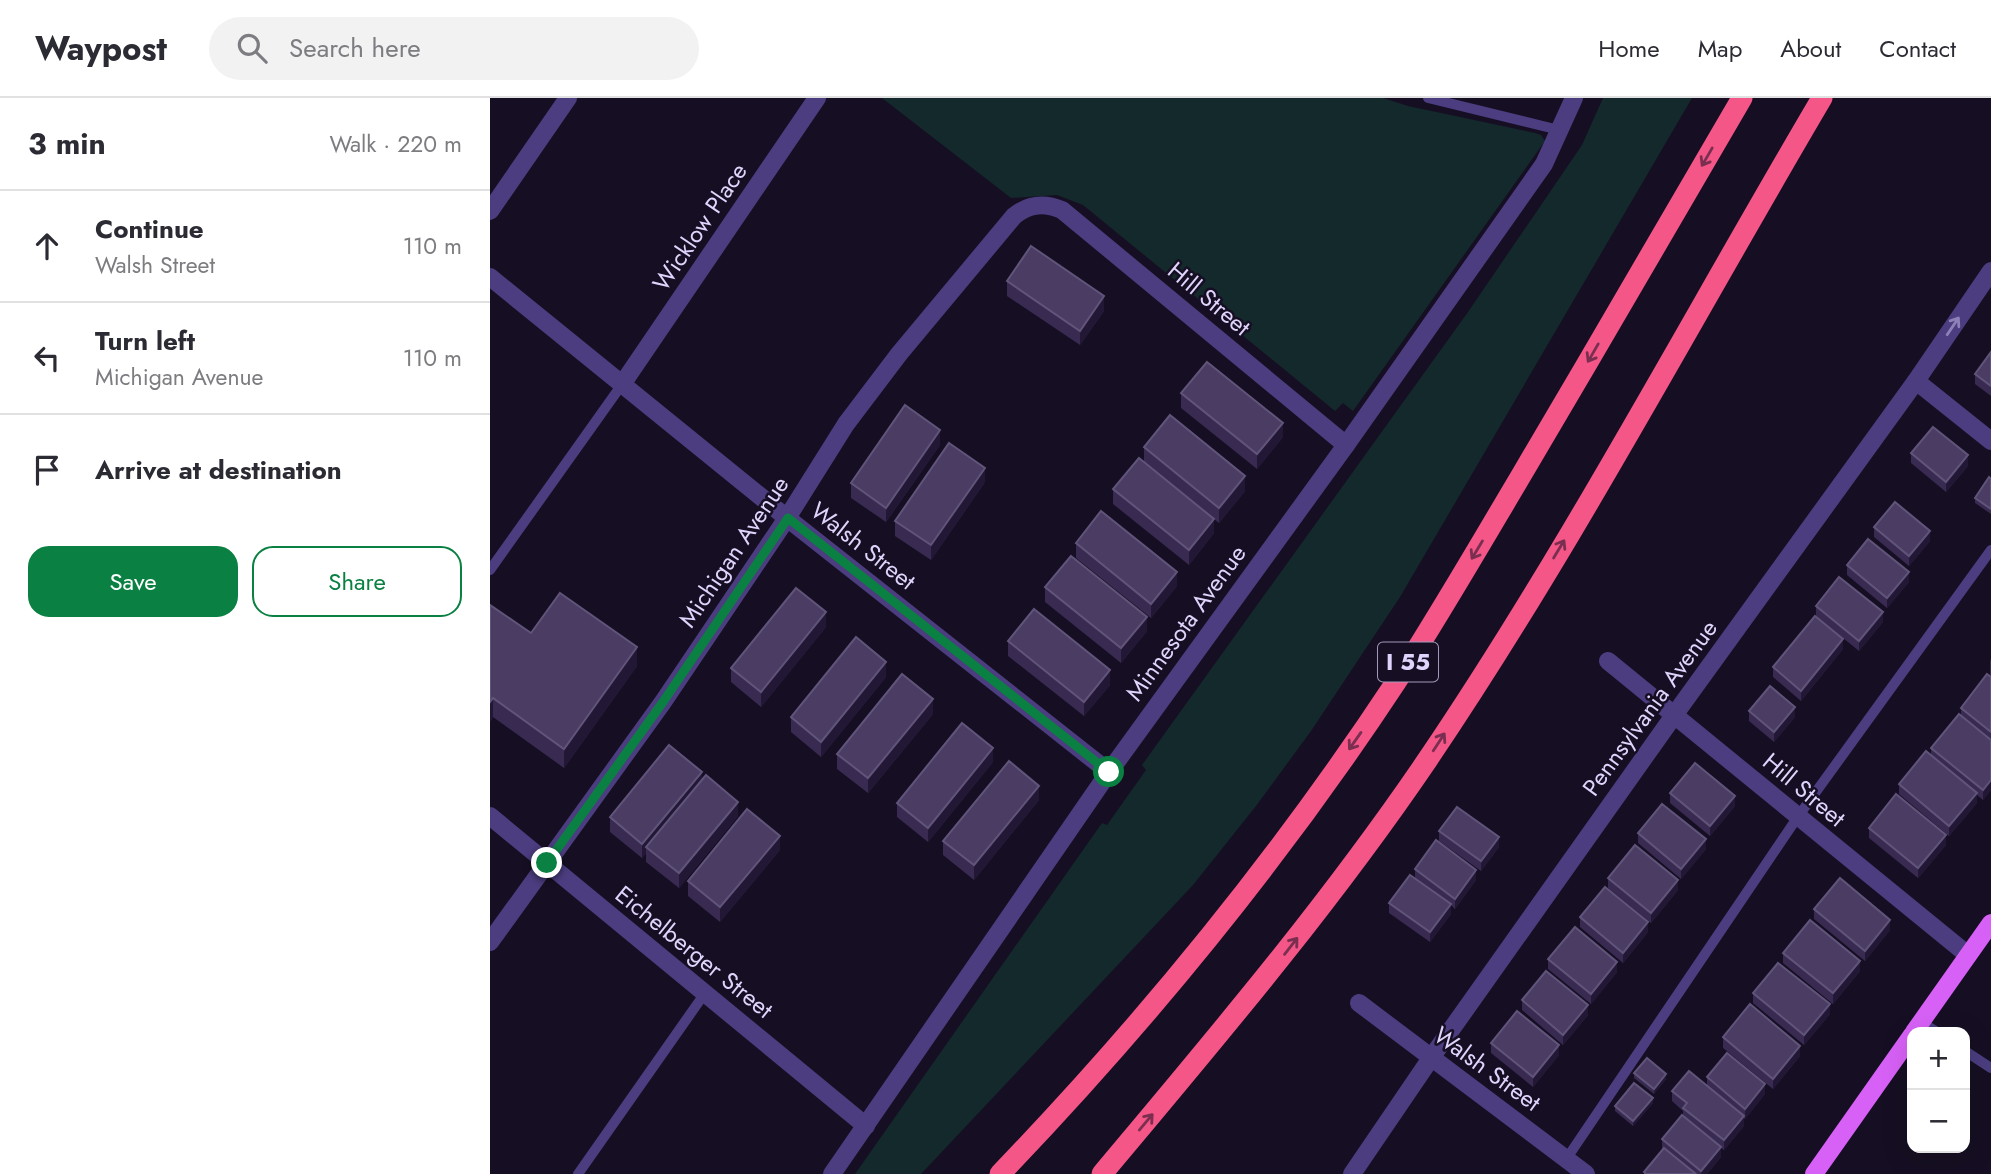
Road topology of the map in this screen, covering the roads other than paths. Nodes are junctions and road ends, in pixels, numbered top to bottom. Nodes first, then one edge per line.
1 (568, 98) edge
2 (817, 98) edge
3 (1428, 98) edge
4 (1574, 98) edge
5 (1742, 98) edge
6 (1822, 98) edge
7 (1559, 130) junction
8 (1034, 205) joint
9 (490, 211) edge
10 (1991, 271) edge
11 (490, 277) edge
12 (1916, 382) junction
13 (623, 383) junction
14 (1991, 441) edge
15 (1346, 445) junction
16 (788, 518) junction
17 (1991, 550) edge
18 (490, 570) edge
19 (1608, 661) dead end
20 (1675, 714) junction
21 (1109, 772) junction
22 (490, 816) edge
23 (1797, 818) junction
24 (547, 863) junction
25 (1991, 923) edge
26 (490, 942) edge
27 (1968, 955) junction
28 (705, 993) junction
29 (1359, 1003) dead end
30 (1923, 1027) edge
31 (1907, 1050) edge
32 (1970, 1054) edge
33 (1431, 1058) junction
34 (1991, 1068) edge
35 (866, 1126) junction
36 (1575, 1168) edge
37 (578, 1174) edge
38 (832, 1174) edge
39 (1000, 1174) edge
40 (1102, 1174) edge
41 (1352, 1174) edge
42 (1814, 1174) edge

1 - 9 street
2 - 13 street, Wicklow Place
3 - 7 lane
4 - 7 street, Minnesota Avenue
5 -> 39 highway, I 55
40 -> 6 highway, I 55
7 - 15 street, Minnesota Avenue
8 - 15 street, Hill Street
8 - 16 street, Michigan Avenue
12 -> 10 street, Pennsylvania Avenue
11 - 13 street, Walsh Street
12 - 14 street
12 - 20 street, Pennsylvania Avenue
13 - 16 street, Walsh Street
13 - 18 lane
15 - 21 street, Minnesota Avenue
16 - 21 street, Walsh Street
16 - 24 street, Michigan Avenue
17 - 23 lane
19 - 20 street, Hill Street
20 - 23 street, Hill Street
20 - 33 street, Pennsylvania Avenue
21 - 35 street, Minnesota Avenue
22 - 24 street, Eichelberger Street
23 - 27 street, Hill Street
23 - 36 lane
24 - 26 street, Michigan Avenue
24 - 28 street, Eichelberger Street
25 - 27 main road
27 - 30 main road
28 - 35 street, Eichelberger Street
28 - 37 lane
29 - 33 street, Walsh Street
31 - 42 main road
32 - 34 lane
33 - 36 street, Walsh Street
33 - 41 street, Pennsylvania Avenue
35 - 38 street, Minnesota Avenue

